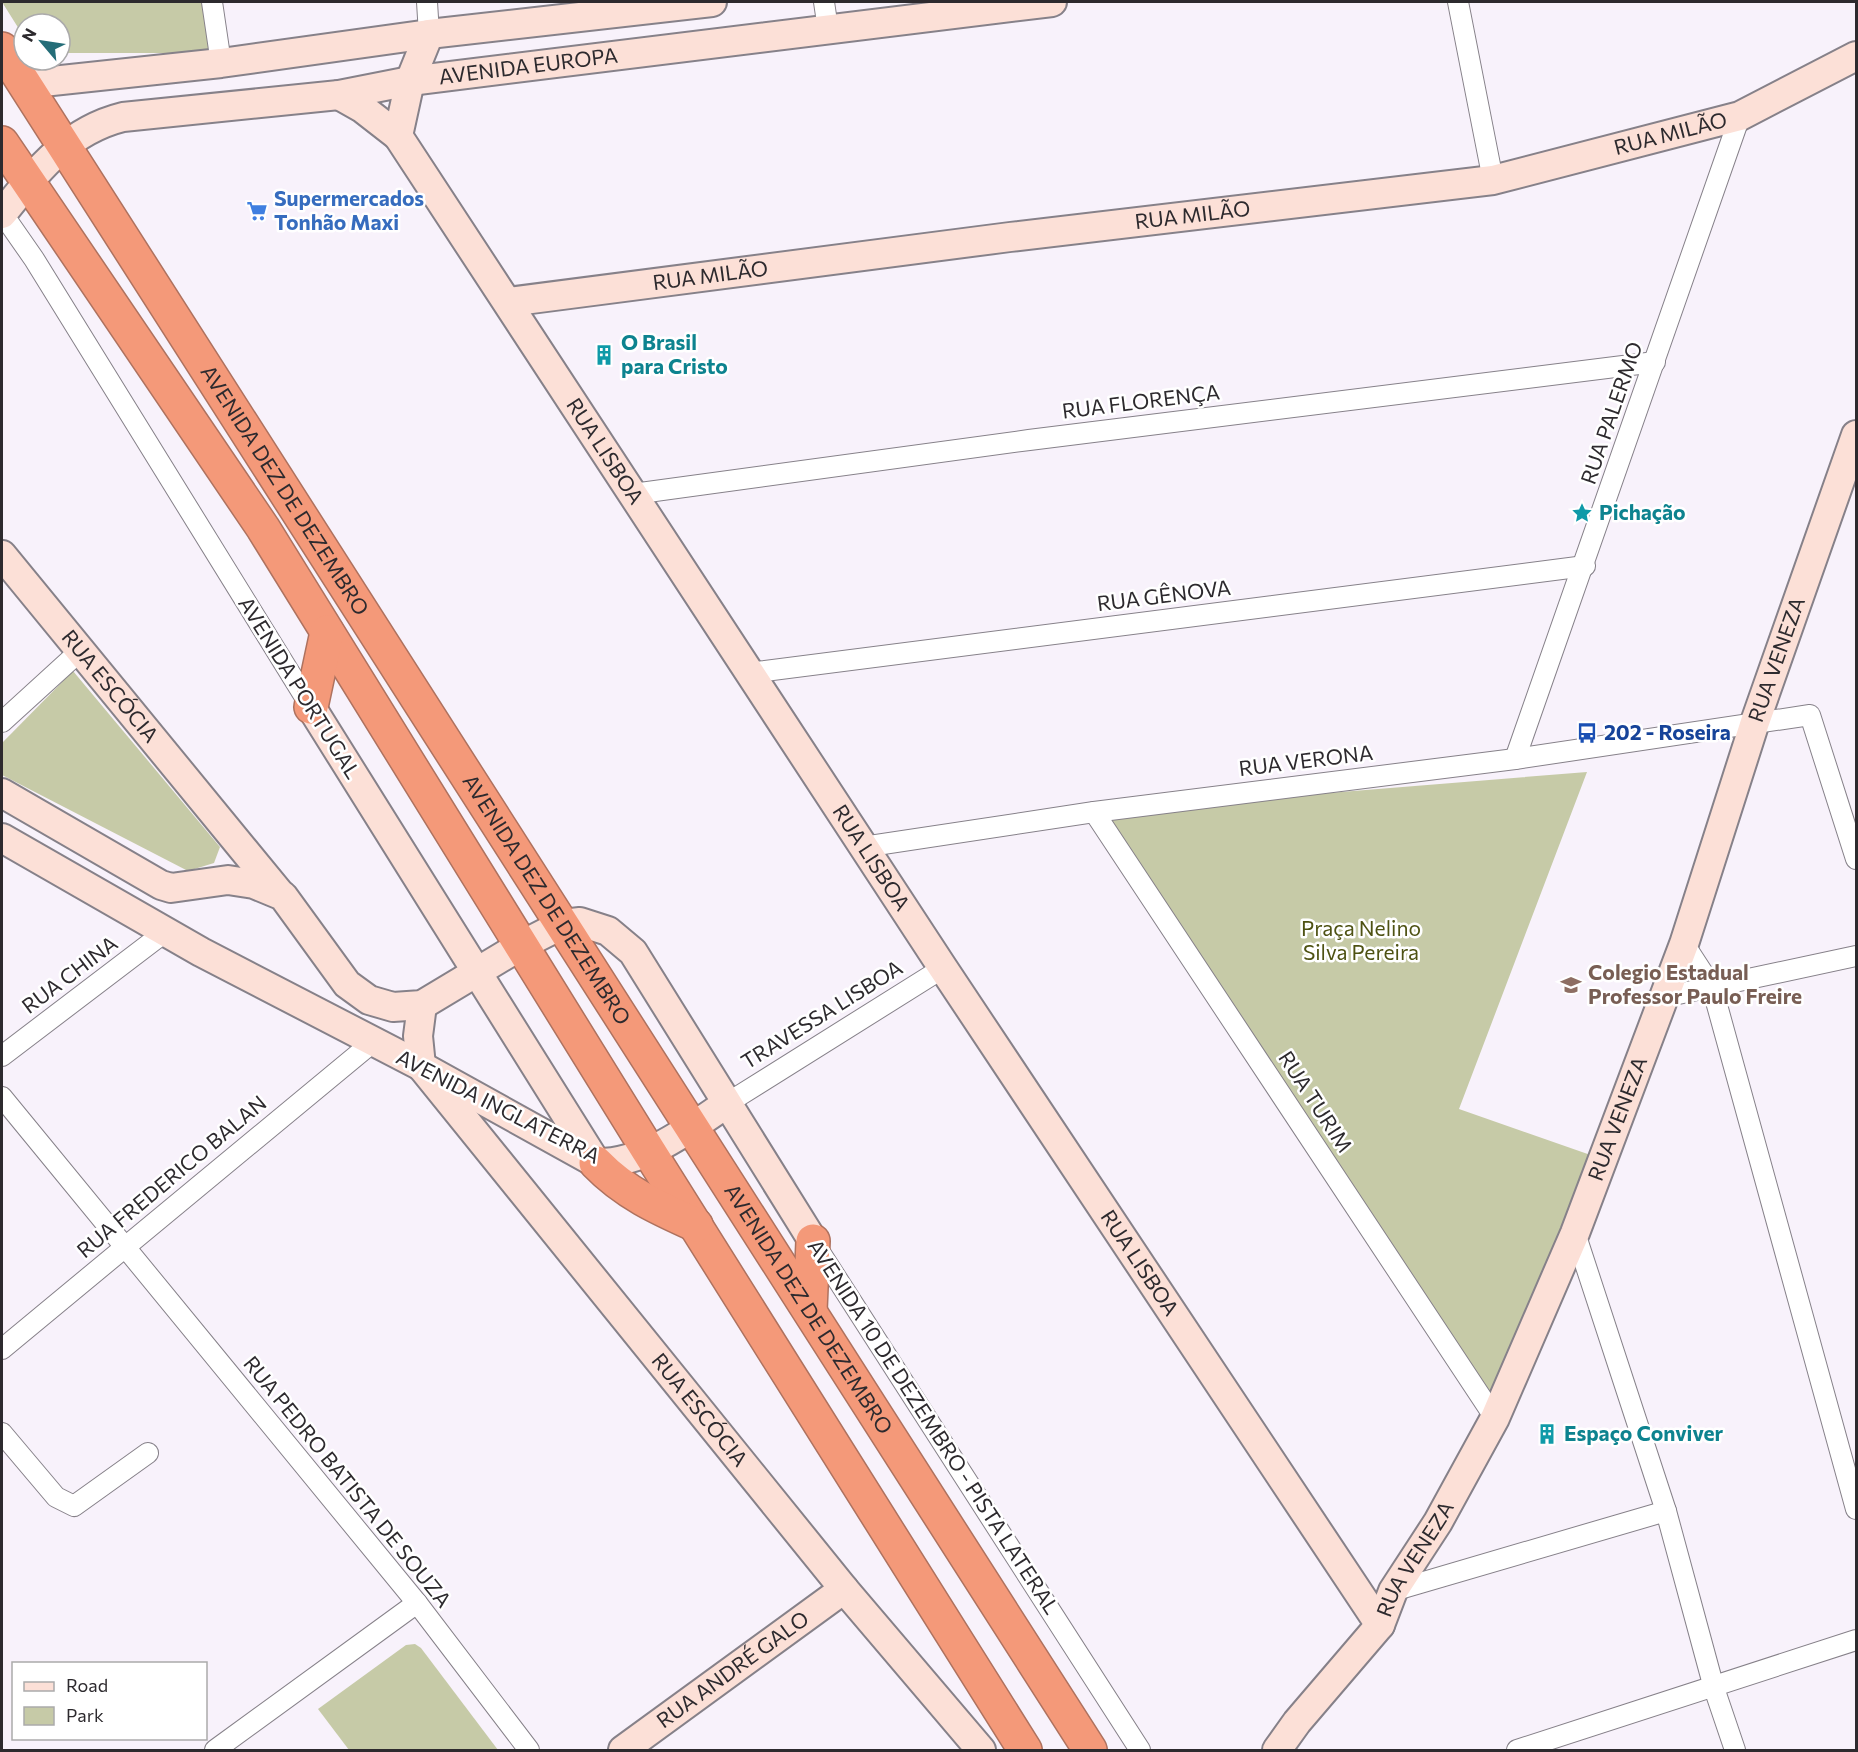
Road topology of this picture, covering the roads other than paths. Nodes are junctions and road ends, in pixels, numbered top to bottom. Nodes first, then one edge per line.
1 (212, 2) edge
2 (427, 2) edge
3 (712, 2) edge
4 (1052, 2) edge
5 (1458, 2) edge
6 (826, 15) edge
7 (429, 34) junction
8 (2, 50) edge
9 (1857, 56) edge
10 (222, 63) junction
11 (410, 81) junction
12 (24, 84) junction
13 (339, 95) junction
14 (1740, 116) junction
15 (398, 136) junction
16 (2, 143) edge
17 (63, 145) junction
18 (1493, 180) junction
19 (26, 181) junction
20 (2, 214) edge
21 (508, 302) junction
22 (1655, 362) junction
23 (1857, 435) edge
24 (633, 494) junction
25 (2, 555) edge
26 (1585, 566) junction
27 (327, 632) junction
28 (80, 651) junction
29 (748, 673) junction
30 (311, 707) junction
31 (2, 722) edge
32 (1755, 722) junction
33 (1515, 759) junction
34 (2, 794) edge
35 (1094, 812) junction
36 (218, 817) junction
37 (2, 838) edge
38 (863, 847) junction
39 (1857, 859) edge
40 (228, 880) junction
41 (171, 888) junction
42 (283, 896) junction
43 (563, 924) junction
44 (165, 932) junction
45 (1684, 944) junction
46 (522, 945) junction
47 (1857, 956) edge
48 (943, 968) junction
49 (476, 972) junction
50 (1712, 987) junction
51 (1664, 997) junction
52 (422, 1005) junction
53 (373, 1042) junction
54 (2, 1056) edge
55 (421, 1066) junction
56 (2, 1097) edge
57 (726, 1104) junction
58 (692, 1127) junction
59 (648, 1150) junction
60 (596, 1163) junction
61 (696, 1225) junction
62 (1575, 1233) junction
63 (813, 1241) junction
64 (123, 1248) junction
65 (810, 1311) junction
66 (2, 1349) edge
67 (1495, 1418) junction
68 (2, 1433) edge
69 (148, 1453) dead end
70 (1857, 1509) edge
71 (1666, 1511) junction
72 (844, 1589) junction
73 (1393, 1591) junction
74 (417, 1603) junction
75 (1380, 1625) junction
76 (1857, 1640) edge
77 (1714, 1688) junction
78 (215, 1750) edge
79 (529, 1750) edge
80 (623, 1750) edge
81 (981, 1750) edge
82 (1025, 1750) edge
83 (1090, 1750) edge
84 (1140, 1750) edge
85 (1278, 1750) edge
86 (1517, 1750) edge
87 (1735, 1750) edge

1 - 10 street
2 - 7 street
3 - 7 street, AVENIDA EUROPA
4 - 6 street, AVENIDA EUROPA
5 - 18 street
6 - 11 street, AVENIDA EUROPA
7 - 10 street, AVENIDA EUROPA
7 - 11 street
8 - 12 highway, AVENIDA DEZ DE DEZEMBRO
9 - 14 street, RUA MILÃO
10 - 12 street, AVENIDA EUROPA
11 - 13 street, AVENIDA EUROPA
11 - 15 street
12 - 17 highway, AVENIDA DEZ DE DEZEMBRO
13 - 15 street, RUA LISBOA
13 - 17 street, AVENIDA EUROPA
14 - 18 street, RUA MILÃO
14 - 22 street, RUA PALERMO
15 - 21 street, RUA LISBOA
16 - 19 highway, AVENIDA DEZ DE DEZEMBRO
17 - 19 street, AVENIDA EUROPA
17 - 43 highway, AVENIDA DEZ DE DEZEMBRO
18 - 21 street, RUA MILÃO
19 - 20 street, AVENIDA EUROPA
19 - 27 highway, AVENIDA DEZ DE DEZEMBRO
20 - 30 street, AVENIDA PORTUGAL
21 - 24 street, RUA LISBOA
22 - 24 street, RUA FLORENÇA
22 - 26 street, RUA PALERMO
23 - 32 street, RUA VENEZA
24 - 29 street, RUA LISBOA
25 - 28 street, RUA ESCÓCIA
26 - 29 street, RUA GÊNOVA
26 - 33 street, RUA PALERMO
27 - 30 highway
27 - 46 highway, AVENIDA DEZ DE DEZEMBRO
28 - 31 street
28 - 36 street, RUA ESCÓCIA
29 - 38 street, RUA LISBOA
30 - 49 street, AVENIDA PORTUGAL
32 - 33 street, RUA VERONA
32 - 39 street, RUA VERONA
32 - 45 street, RUA VENEZA
33 - 35 street, RUA VERONA
34 - 41 street
35 - 38 street, RUA VERONA
35 - 67 street, RUA TURIM
36 - 40 street
36 - 42 street, RUA ESCÓCIA
37 - 44 street, AVENIDA INGLATERRA
38 - 48 street, RUA LISBOA
40 - 41 street
40 - 42 street
41 - 44 street
42 - 52 street
43 - 46 street
43 - 57 street
43 - 58 highway, AVENIDA DEZ DE DEZEMBRO
44 - 53 street, AVENIDA INGLATERRA
44 - 54 street, RUA CHINA
45 - 50 street
45 - 51 street, RUA VENEZA
46 - 49 street
46 - 59 highway, AVENIDA DEZ DE DEZEMBRO
47 - 50 street
48 - 57 street, TRAVESSA LISBOA
48 - 75 street, RUA LISBOA
49 - 52 street
49 - 60 street, AVENIDA PORTUGAL
50 - 51 street
50 - 70 street
51 - 62 street, RUA VENEZA
52 - 55 street
53 - 55 street, AVENIDA INGLATERRA
53 - 64 street, RUA FREDERICO BALAN
55 - 60 street, AVENIDA INGLATERRA
55 - 72 street, RUA ESCÓCIA
56 - 64 street, RUA PEDRO BATISTA DE SOUZA
57 - 58 street, AVENIDA INGLATERRA
57 - 63 street, AVENIDA 10 DE DEZEMBRO - PISTA LATERAL
58 - 59 street, AVENIDA INGLATERRA
58 - 65 highway, AVENIDA DEZ DE DEZEMBRO
59 - 60 street, AVENIDA INGLATERRA
59 - 61 highway, AVENIDA DEZ DE DEZEMBRO
60 - 61 highway
61 - 82 highway, AVENIDA DEZ DE DEZEMBRO
62 - 67 street, RUA VENEZA
62 - 71 street
63 - 65 highway
63 - 84 street, AVENIDA 10 DE DEZEMBRO - PISTA LATERAL
64 - 66 street, RUA FREDERICO BALAN
64 - 74 street, RUA PEDRO BATISTA DE SOUZA
65 - 83 highway, AVENIDA DEZ DE DEZEMBRO
67 - 73 street, RUA VENEZA
68 - 69 street
71 - 73 street
71 - 77 street
72 - 80 street, RUA ANDRÉ GALO
72 - 81 street, RUA ESCÓCIA
73 - 75 street, RUA VENEZA
74 - 78 street
74 - 79 street, RUA PEDRO BATISTA DE SOUZA
75 - 85 street, RUA VENEZA
76 - 77 street
77 - 86 street
77 - 87 street

